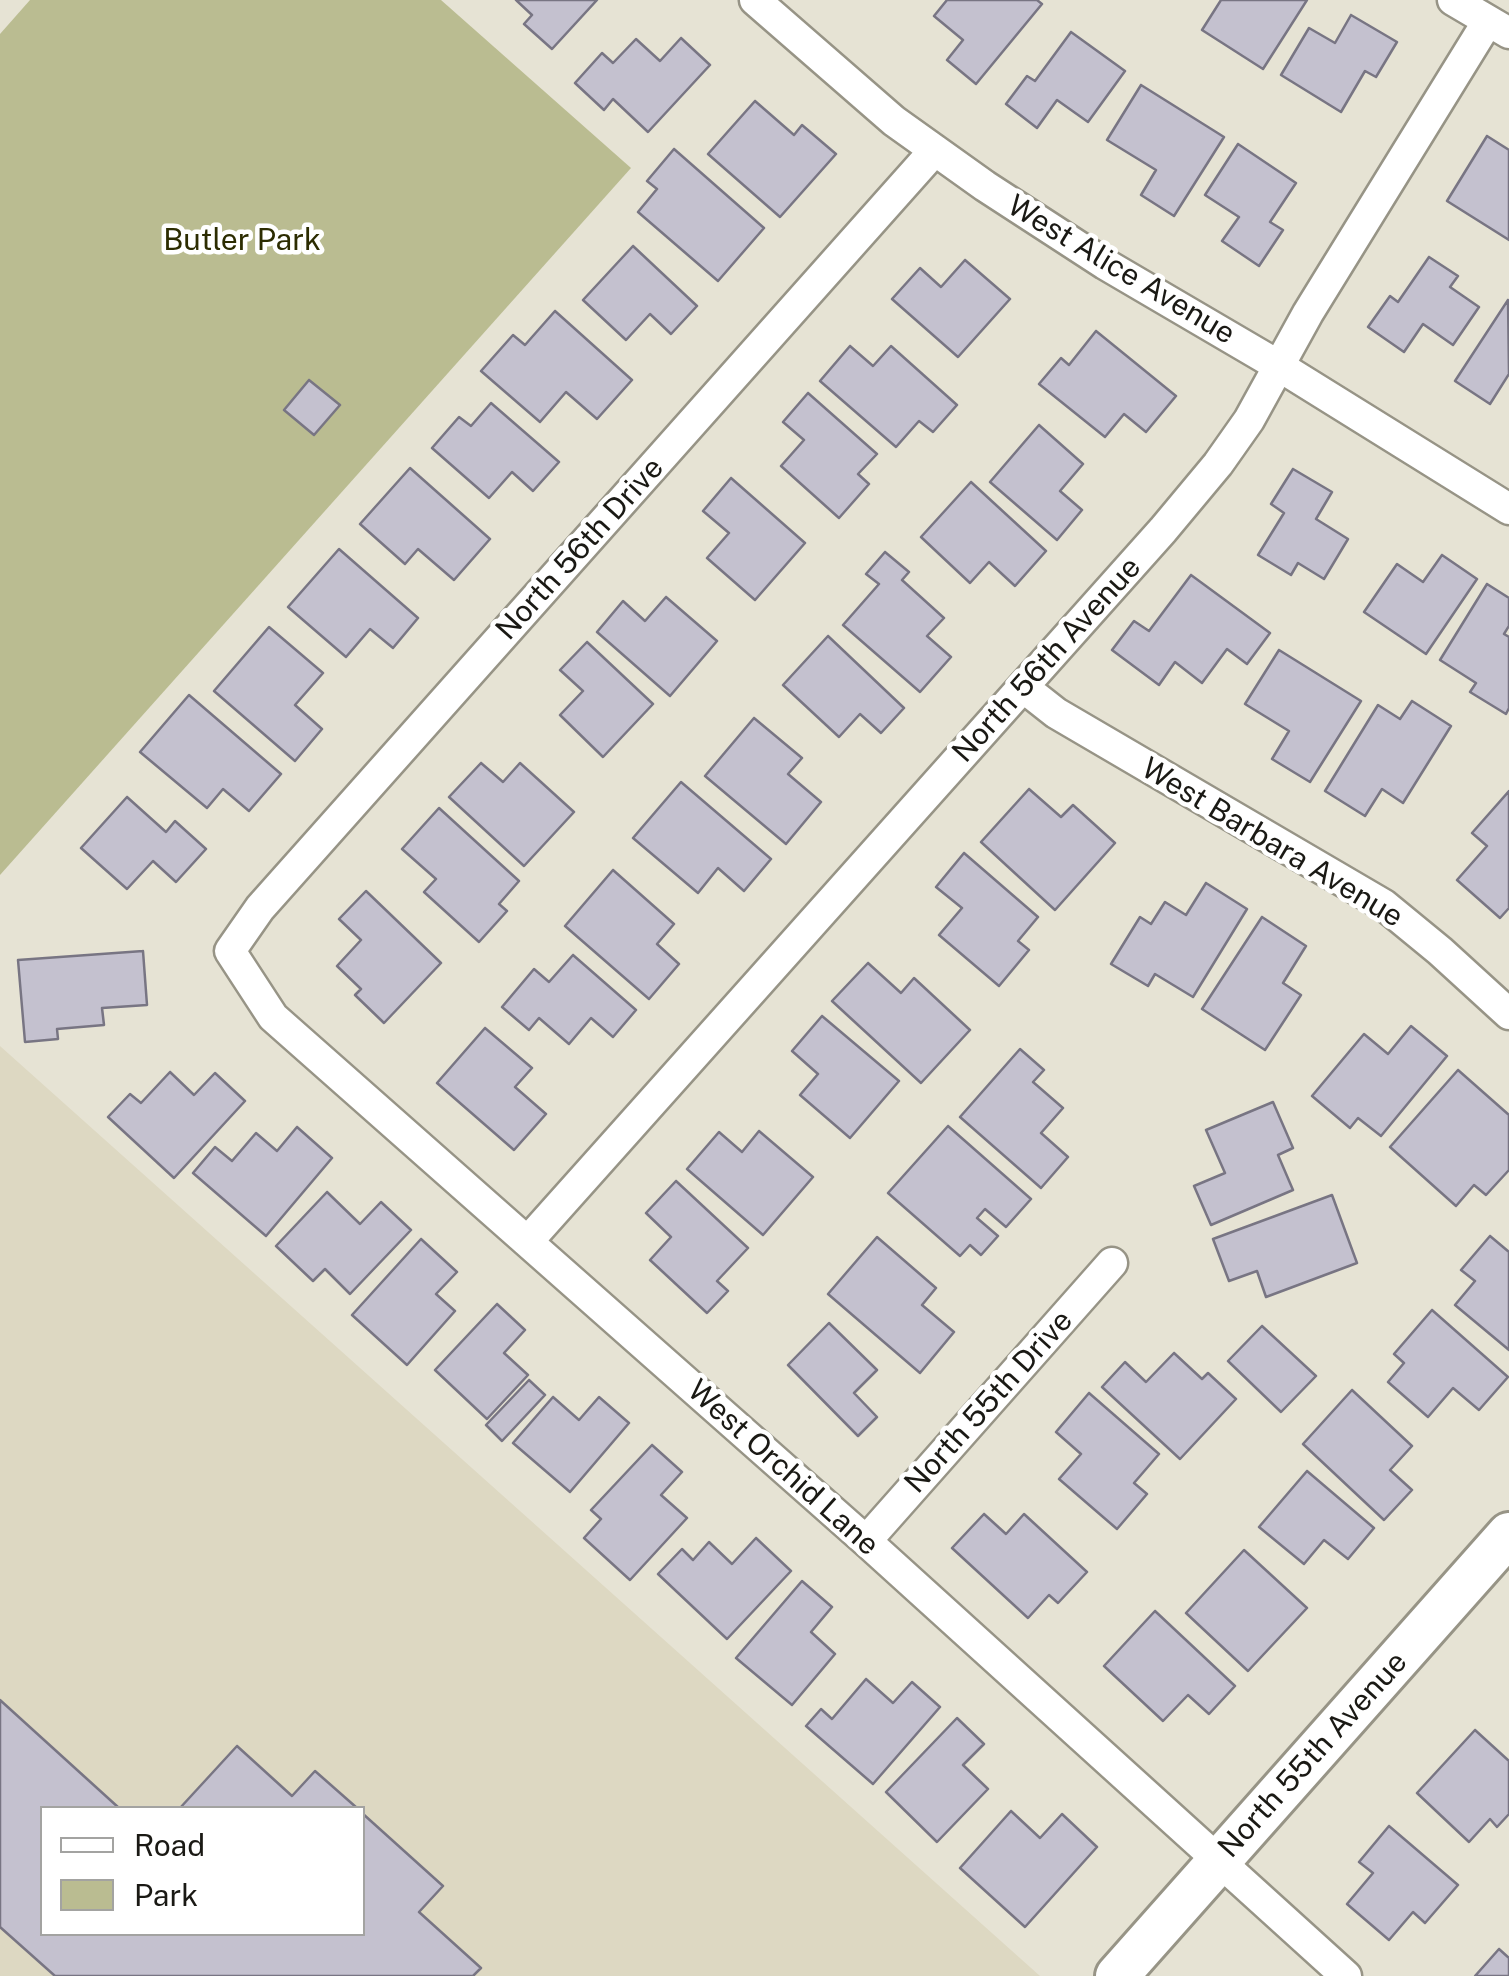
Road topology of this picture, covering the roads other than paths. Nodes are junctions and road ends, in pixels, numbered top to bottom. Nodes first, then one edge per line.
1 (755, 0) edge
2 (1453, 0) edge
3 (1499, 27) edge
4 (934, 150) junction
5 (1279, 366) junction
6 (1509, 509) edge
7 (1023, 687) junction
8 (230, 952) joint
9 (1509, 1014) edge
10 (528, 1241) junction
11 (1112, 1263) dead end
12 (1509, 1534) edge
13 (866, 1541) junction
14 (1219, 1861) junction
15 (1117, 1976) edge
16 (1346, 1976) edge

1 - 4 street, West Alice Avenue
2 - 3 street
3 - 5 street, North 56th Avenue
4 - 5 street, West Alice Avenue
4 - 8 street, North 56th Drive
5 - 6 street, West Alice Avenue
5 - 7 street, North 56th Avenue
7 - 9 street, West Barbara Avenue
7 - 10 street, North 56th Avenue
8 - 10 street, West Orchid Lane
10 - 13 street, West Orchid Lane
11 - 13 street, North 55th Drive
12 - 14 street, North 55th Avenue
13 - 14 street, West Orchid Lane
14 - 15 street, North 55th Avenue
14 - 16 street, West Orchid Lane

